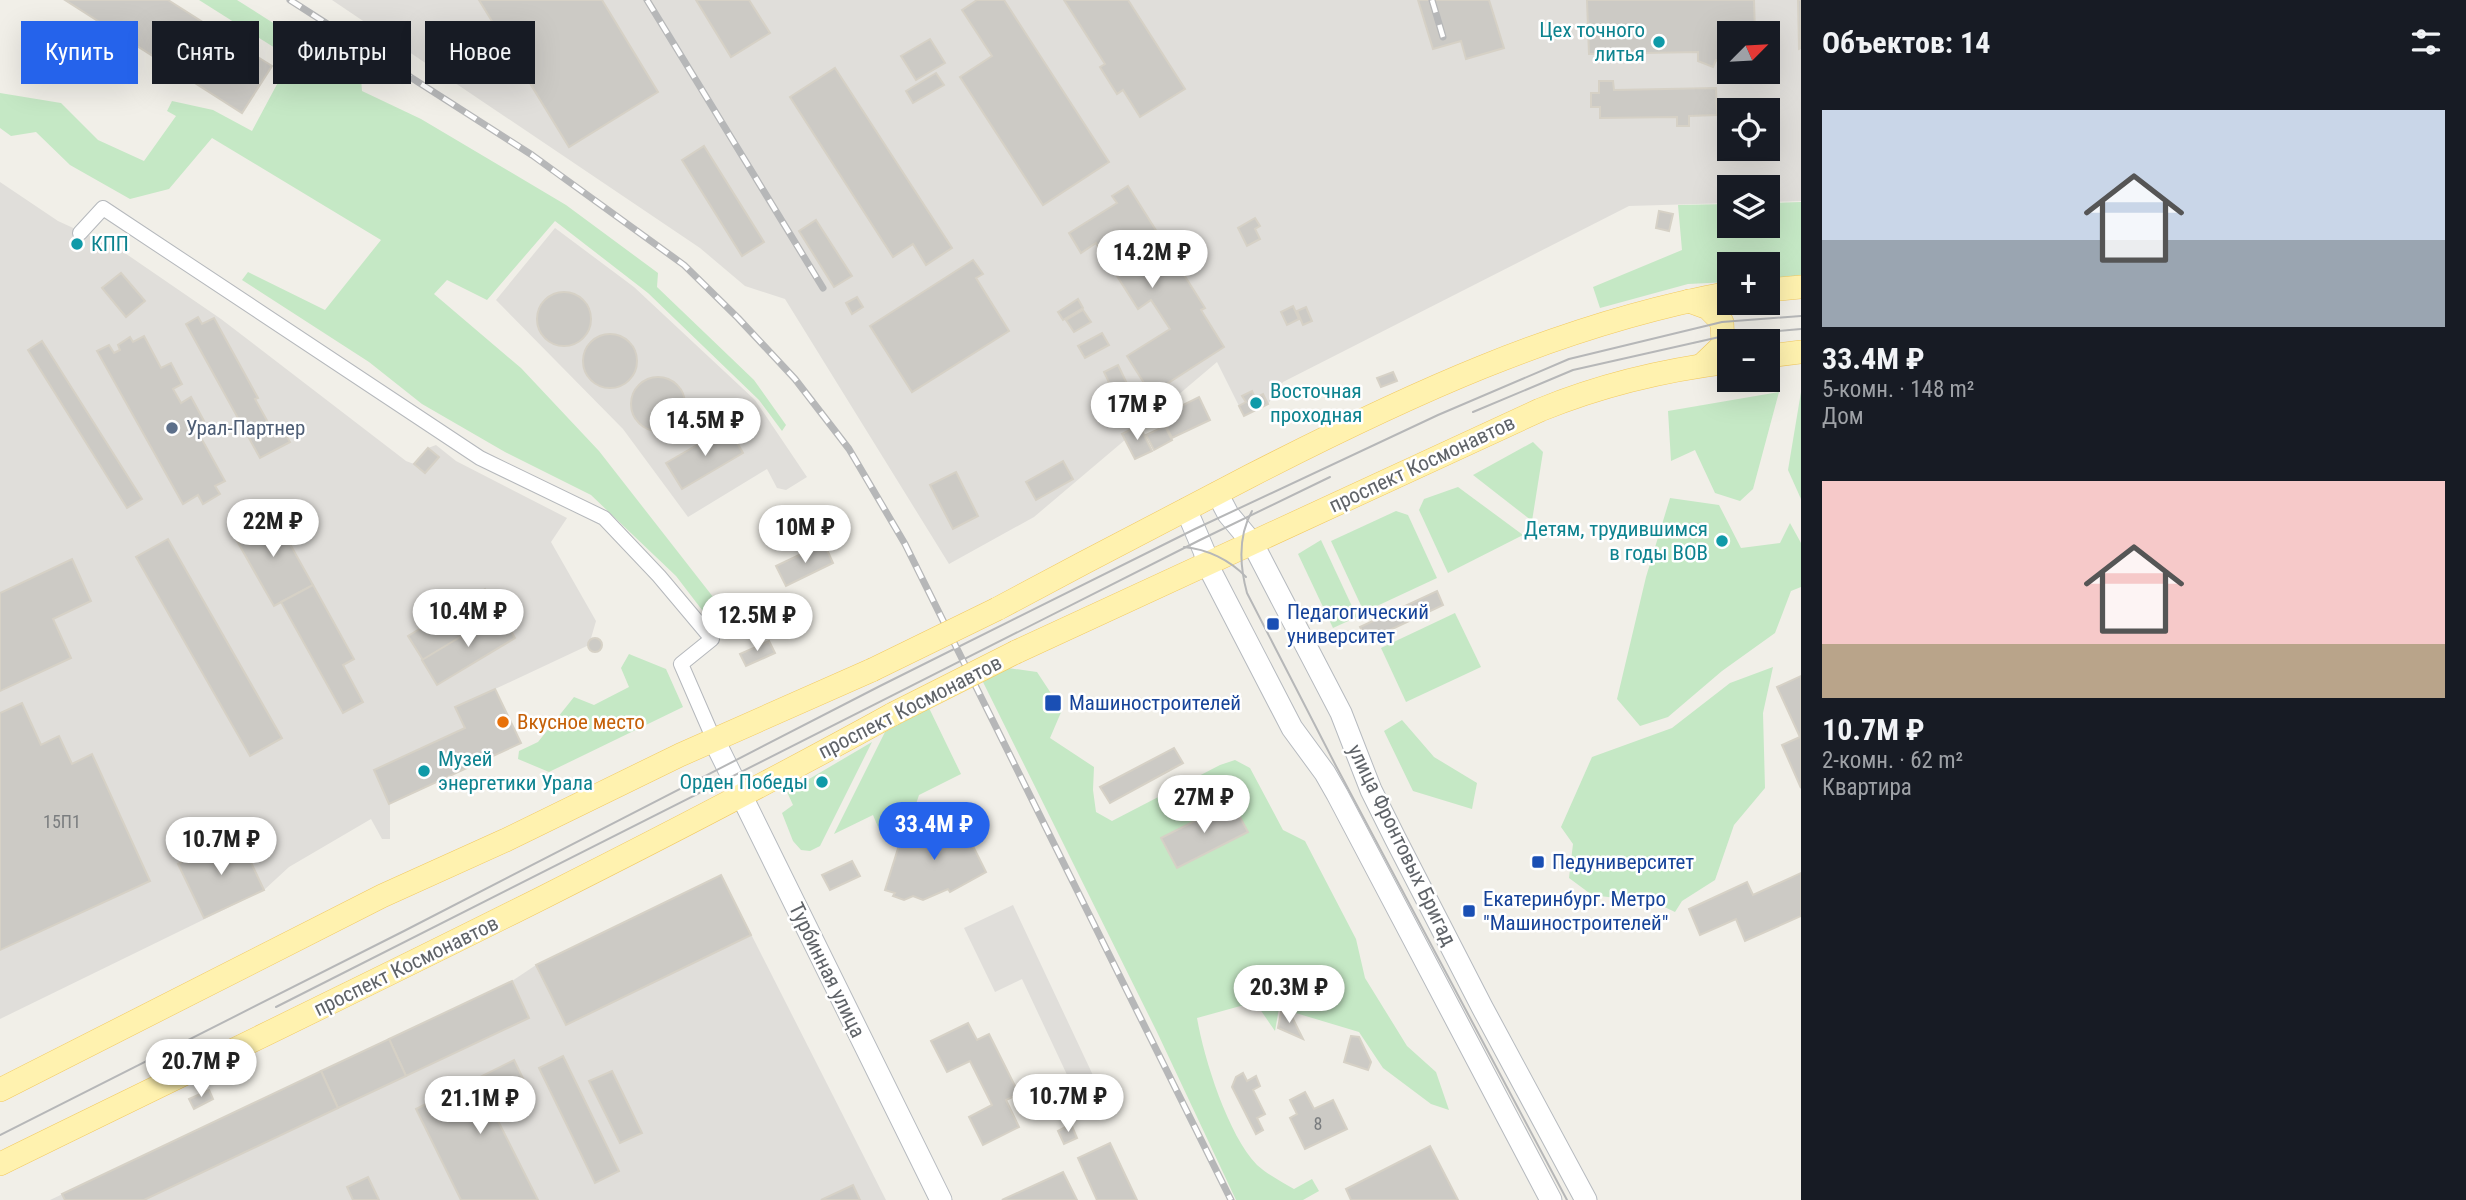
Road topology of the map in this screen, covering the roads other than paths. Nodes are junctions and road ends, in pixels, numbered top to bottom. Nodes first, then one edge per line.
1 (80, 233) dead end
2 (1801, 287) edge
3 (1780, 288) edge
4 (1717, 295) edge
5 (1689, 301) junction
6 (1801, 352) edge
7 (1780, 355) edge
8 (1717, 363) edge
9 (1702, 365) junction
10 (1216, 493) junction
11 (1186, 509) junction
12 (1253, 544) junction
13 (1207, 564) junction
14 (714, 740) junction
15 (742, 797) junction
16 (0, 1090) edge
17 (0, 1164) edge
18 (941, 1200) edge
19 (1551, 1200) edge
20 (1586, 1200) edge

1 - 14 street
2 - 3 main road
4 - 5 main road
5 - 9 main road
5 - 10 main road
6 - 7 main road
8 - 9 main road, проспект Космонавтов
9 - 12 main road, проспект Космонавтов
10 - 11 main road
10 - 12 main road, улица Фронтовых Бригад
11 - 13 main road, улица Фронтовых Бригад
11 - 14 main road, bridge
12 - 13 main road, проспект Космонавтов
12 - 20 main road, улица Фронтовых Бригад
13 - 15 main road, проспект Космонавтов, bridge
13 - 19 main road, улица Фронтовых Бригад
14 - 15 main road, Турбинная улица
14 - 16 main road
15 - 17 main road, проспект Космонавтов
15 - 18 main road, Турбинная улица

